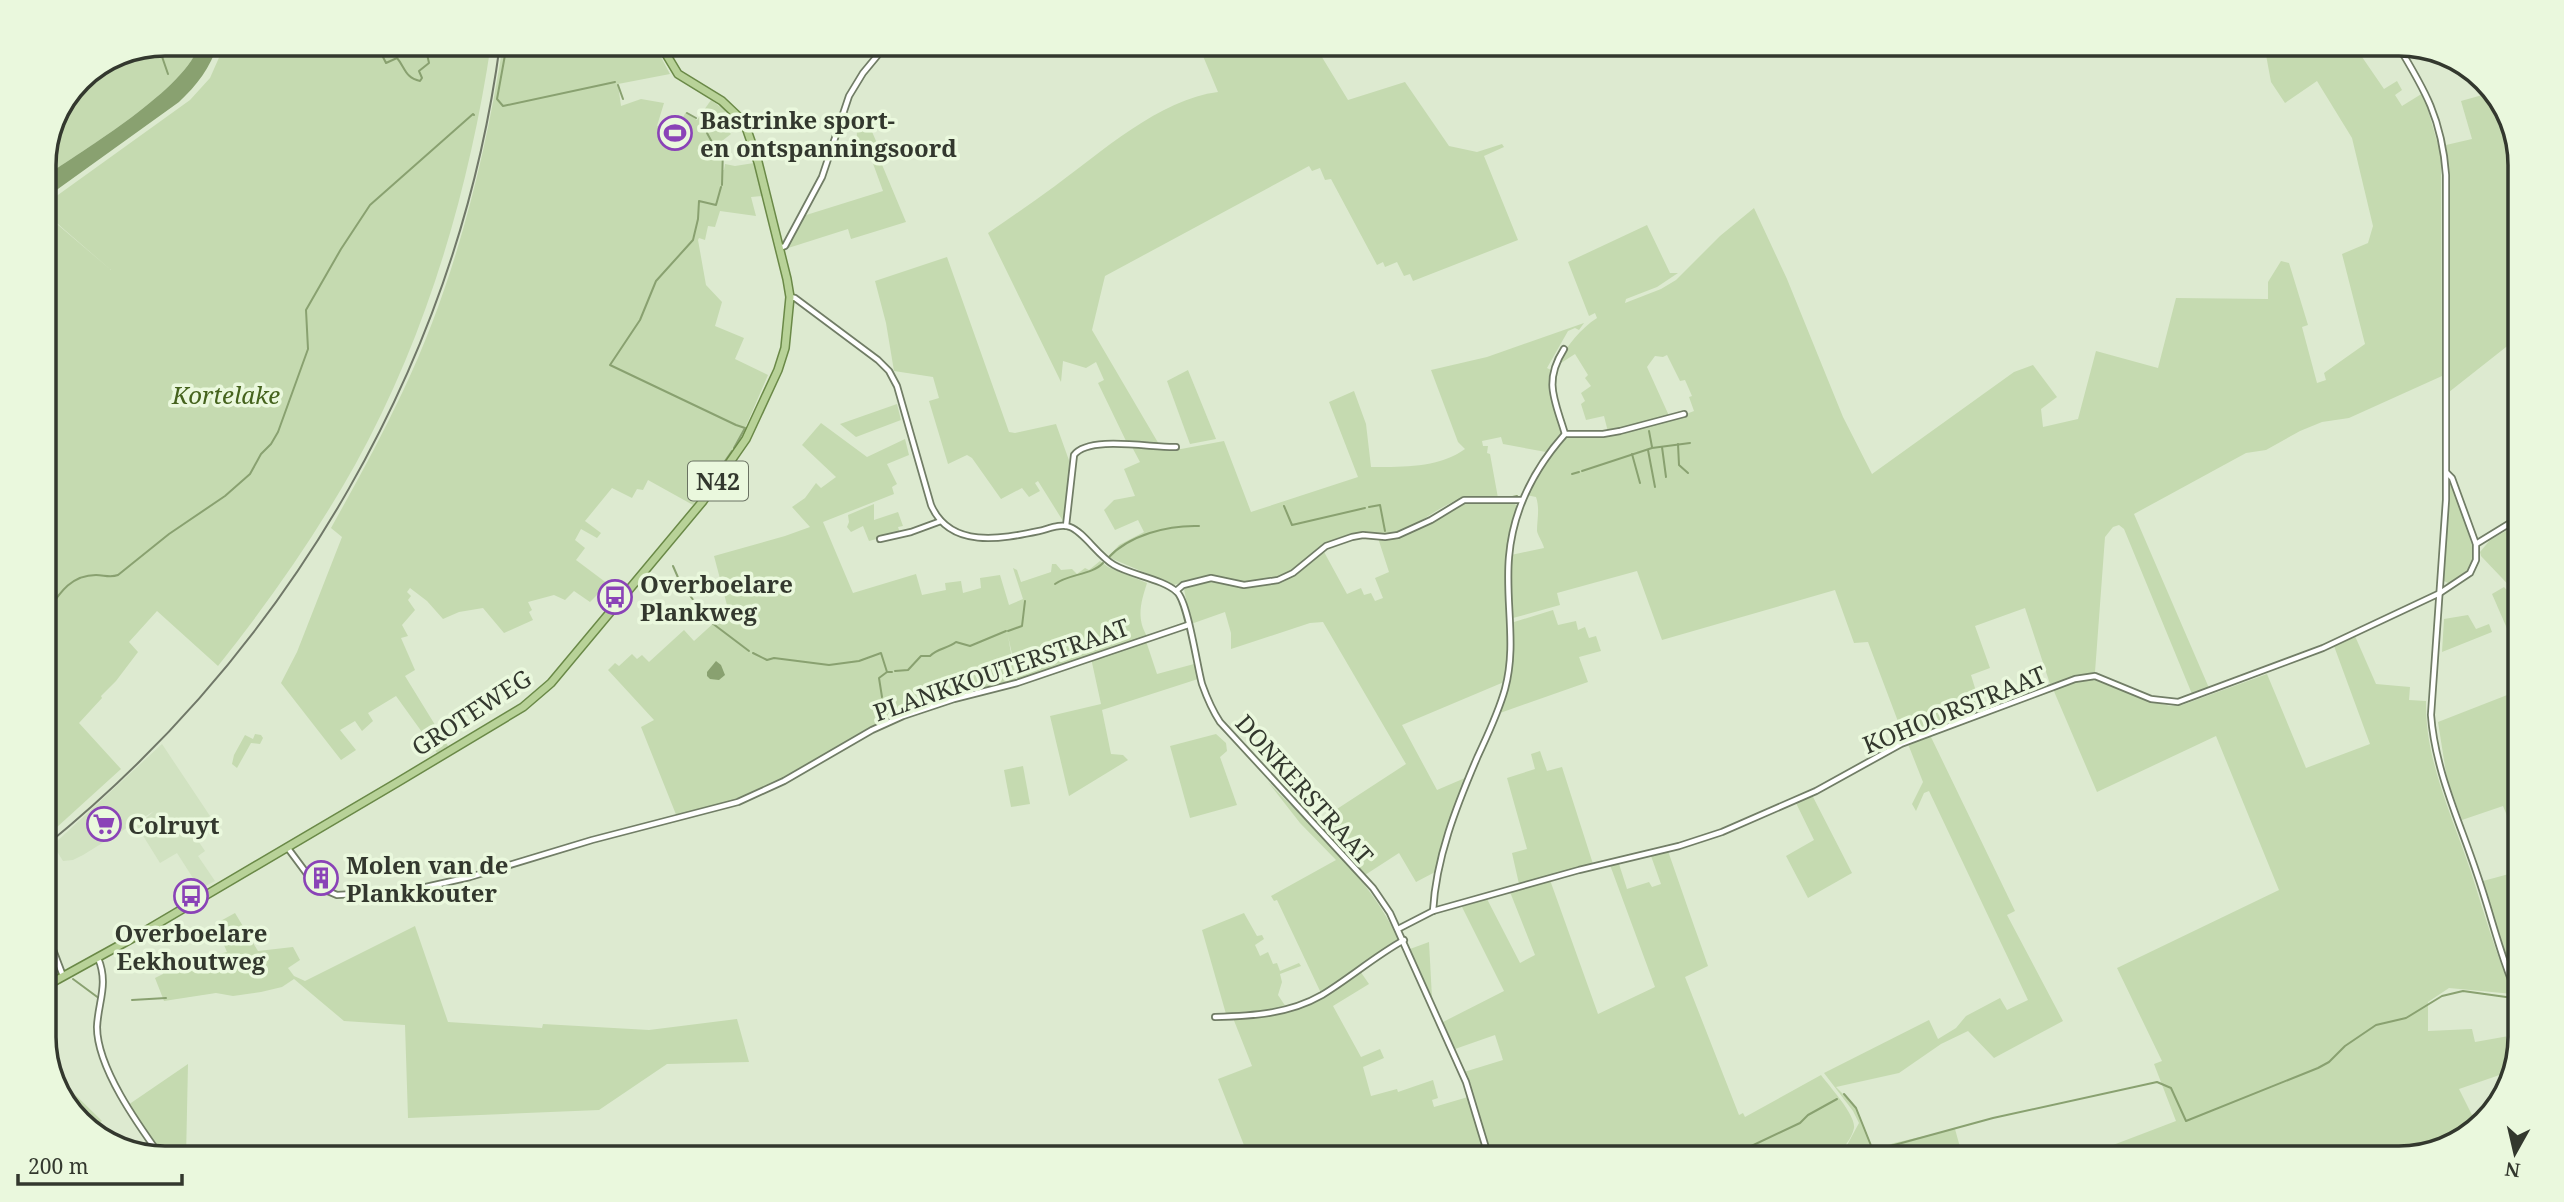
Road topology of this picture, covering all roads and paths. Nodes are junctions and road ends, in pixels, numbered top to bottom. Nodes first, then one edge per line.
1 (667, 56) edge
2 (877, 56) edge
3 (2404, 57) edge
4 (779, 248) junction
5 (790, 297) junction
6 (1564, 349) dead end
7 (1684, 414) dead end
8 (1565, 434) junction
9 (1176, 447) dead end
10 (2446, 473) junction
11 (1521, 500) junction
12 (941, 521) junction
13 (2508, 524) edge
14 (1066, 526) junction
15 (880, 539) dead end
16 (2476, 544) junction
17 (1177, 591) junction
18 (2440, 593) junction
19 (1188, 625) junction
20 (287, 847) junction
21 (1433, 911) junction
22 (1398, 929) junction
23 (1404, 940) junction
24 (56, 958) edge
25 (99, 958) junction
26 (2508, 974) edge
27 (63, 977) junction
28 (56, 981) edge
29 (1215, 1017) dead end
30 (153, 1145) edge
31 (1485, 1146) edge

1 - 4 main road, GROTEWEG / N42
2 - 4 street
3 - 10 street
4 - 5 main road, GROTEWEG / N42
5 - 12 street
5 - 20 main road, GROTEWEG / N42
6 - 8 street
7 - 8 street
8 - 11 street
9 - 14 street
10 - 16 street
10 - 18 street
11 - 17 street
11 - 21 street
12 - 14 street
12 - 15 street
13 - 16 street
14 - 17 street
16 - 18 street, KOHOORSTRAAT
17 - 19 street, DONKERSTRAAT
18 - 21 street, KOHOORSTRAAT
18 - 26 street
19 - 20 street, PLANKKOUTERSTRAAT
19 - 22 street, DONKERSTRAAT
20 - 25 main road, GROTEWEG / N42
21 - 22 street, KOHOORSTRAAT
22 - 23 street, DONKERSTRAAT
23 - 29 street
23 - 31 street, DONKERSTRAAT
24 - 27 street
25 - 27 main road, GROTEWEG / N42
25 - 30 street
27 - 28 main road, GROTEWEG / N42

